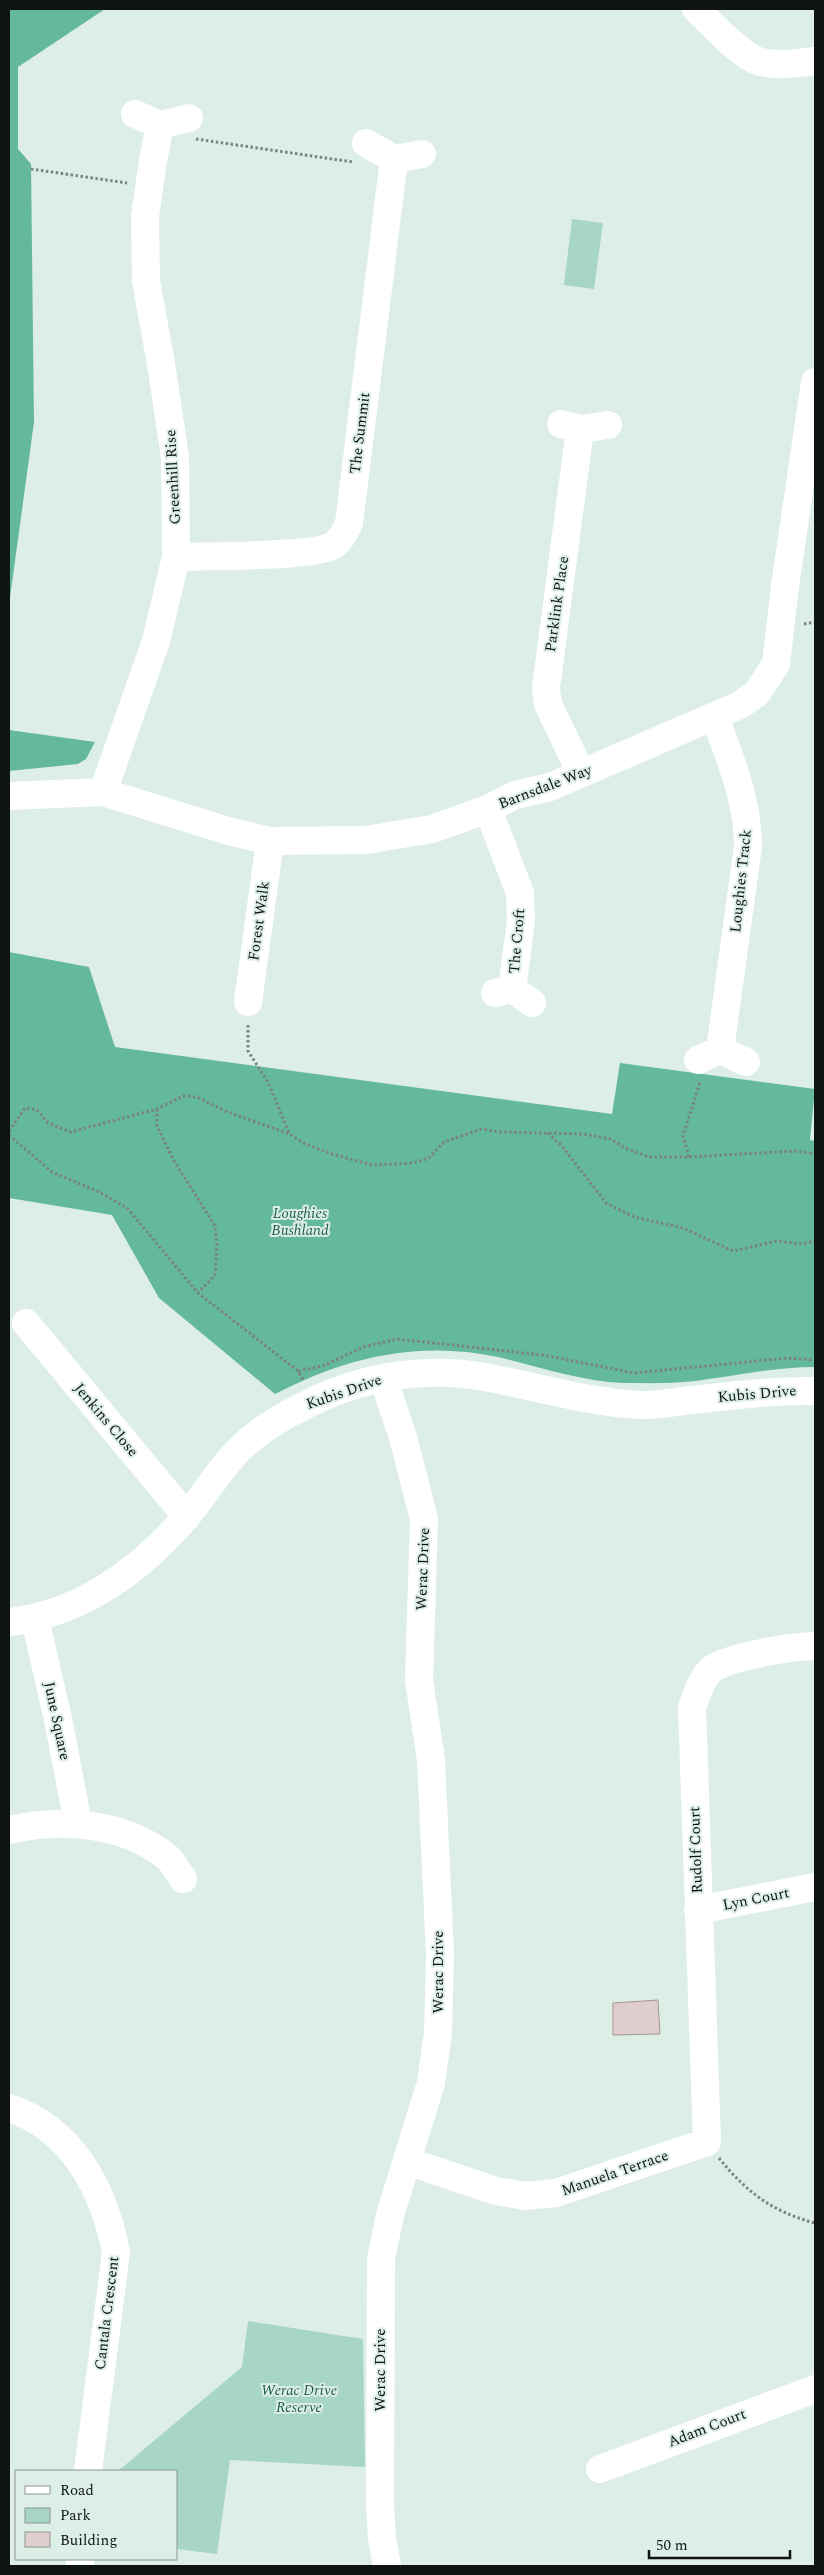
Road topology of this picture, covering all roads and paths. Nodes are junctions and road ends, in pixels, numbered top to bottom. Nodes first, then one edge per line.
1 (696, 9) edge
2 (815, 61) edge
3 (135, 114) dead end
4 (189, 118) dead end
5 (159, 130) junction
6 (366, 143) dead end
7 (422, 154) dead end
8 (393, 163) junction
9 (31, 169) dead end
10 (150, 186) junction
11 (815, 382) edge
12 (608, 425) dead end
13 (176, 557) junction
14 (715, 716) junction
15 (581, 772) junction
16 (103, 792) junction
17 (9, 796) edge
18 (488, 809) junction
19 (270, 841) junction
20 (513, 995) dead end
21 (248, 1007) joint
22 (709, 1055) junction
23 (746, 1062) dead end
24 (157, 1108) junction
25 (548, 1132) junction
26 (9, 1133) edge
27 (290, 1134) junction
28 (815, 1154) edge
29 (689, 1157) junction
30 (815, 1241) edge
31 (198, 1293) junction
32 (26, 1323) dead end
33 (815, 1360) edge
34 (383, 1378) junction
35 (815, 1391) edge
36 (186, 1517) junction
37 (22, 1621) edge
38 (815, 1646) edge
39 (78, 1823) junction
40 (9, 1830) edge
41 (183, 1879) dead end
42 (815, 1887) edge
43 (698, 1910) junction
44 (9, 2108) edge
45 (707, 2142) junction
46 (407, 2161) junction
47 (815, 2223) edge
48 (815, 2389) edge
49 (600, 2469) dead end
50 (88, 2470) edge
51 (387, 2566) edge

1 - 2 street
3 - 5 street
4 - 5 street
5 - 8 path
5 - 10 street, Greenhill Rise
6 - 8 street
7 - 8 street
8 - 13 street, The Summit
9 - 10 path
10 - 13 street, Greenhill Rise
11 - 14 street, Barnsdale Way
12 - 15 street, Parklink Place
13 - 16 street, Greenhill Rise
14 - 15 street, Barnsdale Way
14 - 22 street, Loughies Track
15 - 18 street, Barnsdale Way
16 - 17 street, Barnsdale Way
16 - 19 street, Barnsdale Way
18 - 19 street, Barnsdale Way
18 - 20 street, The Croft
19 - 21 street, Forest Walk
21 - 27 path
22 - 23 street
22 - 29 path
24 - 26 path
24 - 27 path
24 - 31 path
25 - 27 path
25 - 29 path
25 - 30 path
26 - 31 path
28 - 29 path
31 - 33 path
32 - 36 street, Jenkins Close
34 - 35 street, Kubis Drive
34 - 36 street, Kubis Drive
34 - 46 street, Werac Drive
36 - 37 street, Kubis Drive
37 - 39 street, June Square
38 - 43 street, Rudolf Court
39 - 40 street
39 - 41 street
42 - 43 street, Lyn Court
43 - 45 street, Rudolf Court
44 - 50 street, Cantala Crescent
45 - 46 street, Manuela Terrace
45 - 47 path
46 - 51 street, Werac Drive
48 - 49 street, Adam Court

